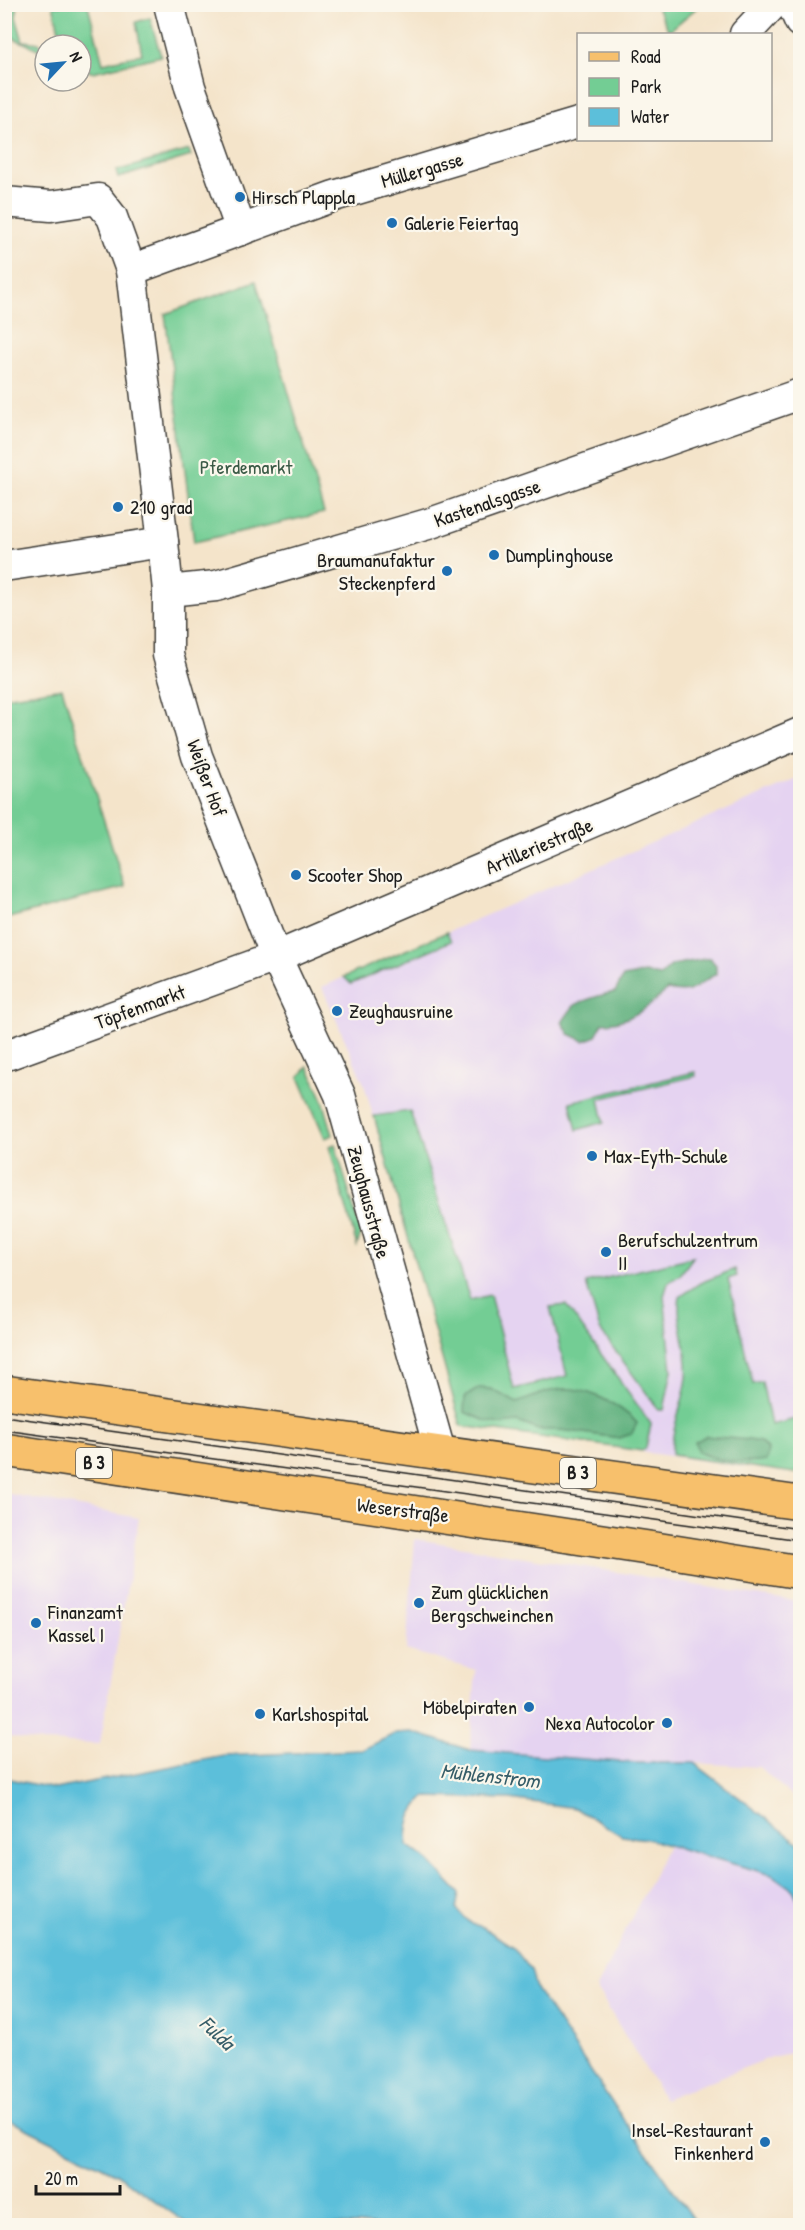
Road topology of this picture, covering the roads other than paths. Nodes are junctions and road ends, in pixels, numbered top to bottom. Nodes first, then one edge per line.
1 (169, 4) edge
2 (773, 4) edge
3 (792, 4) edge
4 (801, 22) edge
5 (746, 33) edge
6 (577, 124) edge
7 (5, 204) edge
8 (241, 230) junction
9 (131, 270) junction
10 (801, 394) edge
11 (163, 542) junction
12 (4, 566) edge
13 (168, 591) junction
14 (801, 733) edge
15 (276, 957) junction
16 (4, 1056) edge
17 (4, 1392) edge
18 (4, 1450) edge
19 (441, 1455) junction
20 (801, 1503) edge
21 (801, 1572) edge

1 - 8 street
2 - 5 street
3 - 4 street
6 - 8 street, Müllergasse
7 - 9 street
8 - 9 street, Müllergasse
9 - 11 street
10 - 13 street, Kastenalsgasse
11 - 12 street
11 - 13 street
13 - 15 street, Weißer Hof
14 - 15 street, Artilleriestraße
15 - 16 street, Töpfenmarkt
15 - 19 street, Zeughausstraße
17 - 19 main road, B 3
18 - 21 main road, Weserstraße / B 3
19 - 20 main road, B 3

